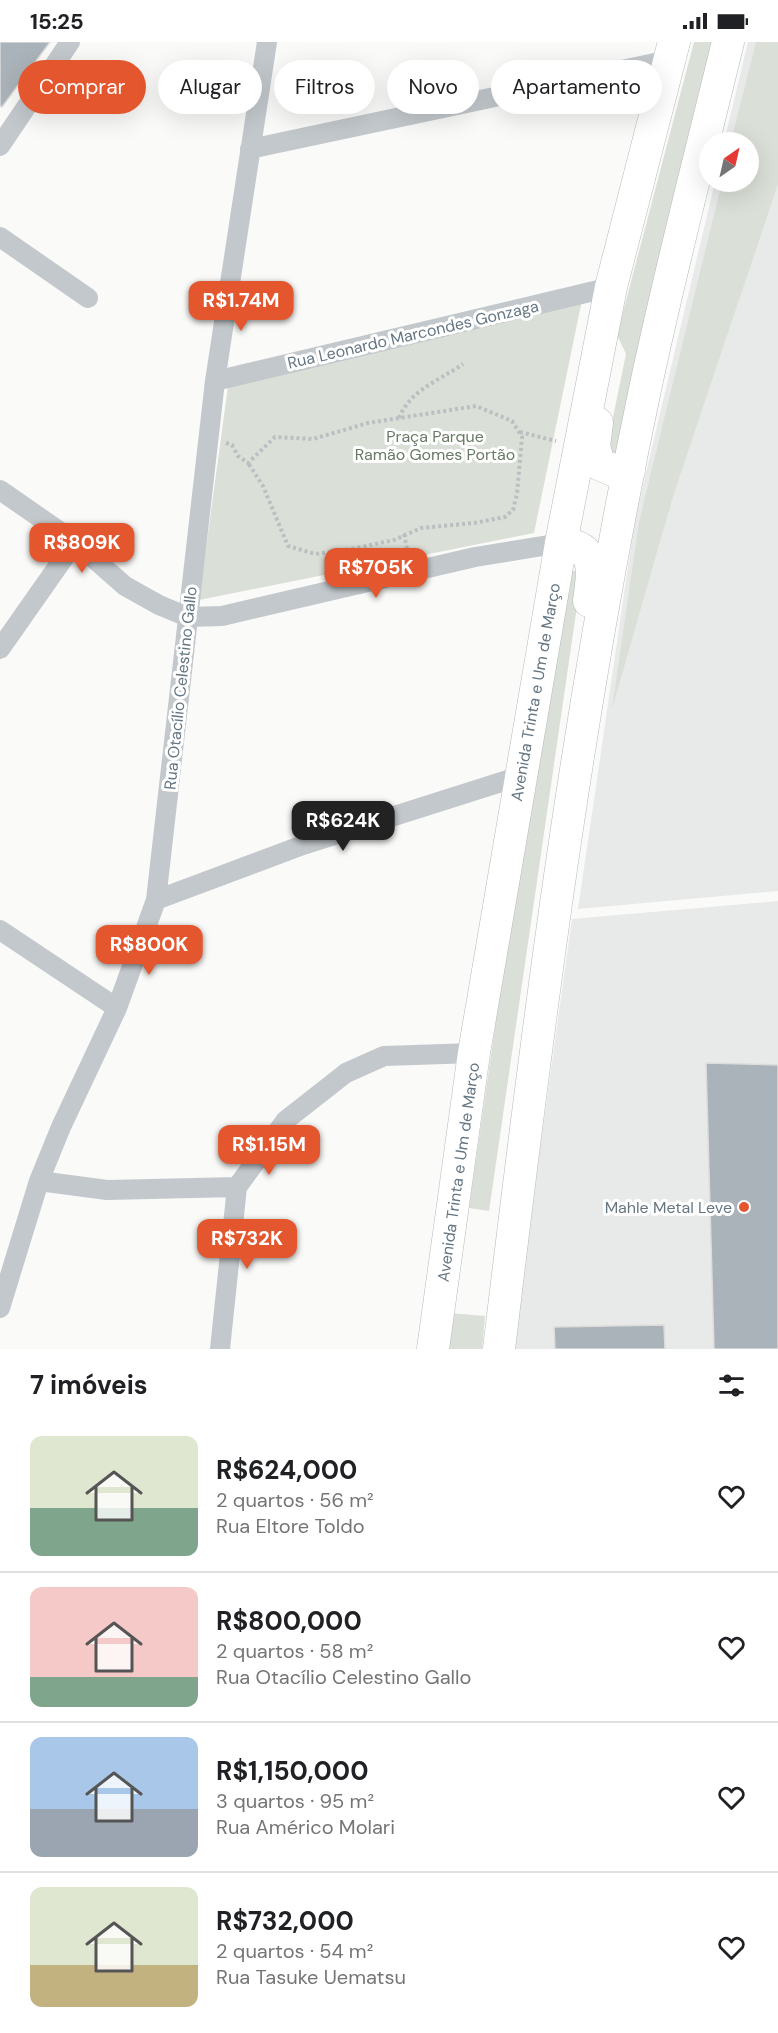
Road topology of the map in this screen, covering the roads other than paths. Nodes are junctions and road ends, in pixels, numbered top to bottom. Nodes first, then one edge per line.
1 (70, 42) edge
2 (267, 42) edge
3 (729, 42) edge
4 (671, 51) edge
5 (0, 146) edge
6 (250, 149) junction
7 (0, 237) edge
8 (611, 287) junction
9 (88, 298) dead end
10 (603, 329) junction
11 (215, 381) junction
12 (629, 471) junction
13 (0, 490) edge
14 (75, 542) junction
15 (561, 543) junction
16 (188, 617) junction
17 (0, 649) edge
18 (589, 694) junction
19 (520, 776) junction
20 (156, 900) junction
21 (0, 930) edge
22 (117, 1008) junction
23 (474, 1053) junction
24 (39, 1181) junction
25 (237, 1187) junction
26 (0, 1308) edge
27 (219, 1349) edge
28 (433, 1349) edge
29 (499, 1349) edge

1 - 5 street
2 - 6 street, Rua Otacílio Celestino Gallo
3 - 12 main road
4 - 6 street
4 - 8 main road, Avenida Trinta e Um de Março
6 - 11 street, Rua Otacílio Celestino Gallo
7 - 9 street
8 - 10 main road, Avenida Trinta e Um de Março
8 - 11 street, Rua Leonardo Marcondes Gonzaga
10 - 12 main road
10 - 15 main road, Avenida Trinta e Um de Março
11 - 16 street, Rua Otacílio Celestino Gallo
12 - 18 main road
13 - 14 street
14 - 16 street
14 - 17 street
15 - 16 street
15 - 18 main road
15 - 19 main road, Avenida Trinta e Um de Março
16 - 20 street, Rua Otacílio Celestino Gallo
18 - 29 main road
19 - 20 street
19 - 23 main road, Avenida Trinta e Um de Março
20 - 22 street, Rua Otacílio Celestino Gallo
21 - 22 street
22 - 24 street, Rua Otacílio Celestino Gallo
23 - 25 street
23 - 28 main road, Avenida Trinta e Um de Março
24 - 25 street
24 - 26 street, Rua Otacílio Celestino Gallo
25 - 27 street

